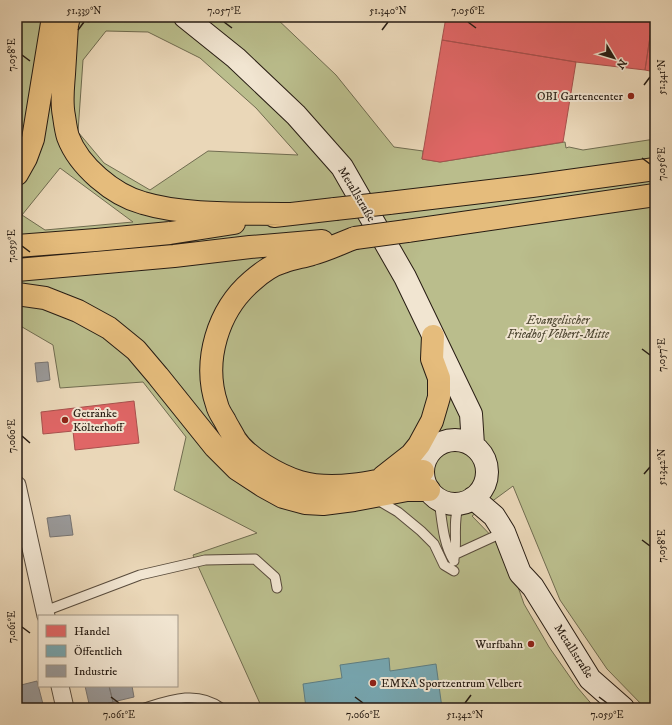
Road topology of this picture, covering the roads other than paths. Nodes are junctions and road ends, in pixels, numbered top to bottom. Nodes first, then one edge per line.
1 (45, 17) edge
2 (53, 17) edge
3 (69, 17) edge
4 (86, 17) edge
5 (185, 17) edge
6 (49, 46) junction
7 (64, 75) junction
8 (655, 169) edge
9 (17, 174) edge
10 (655, 195) edge
11 (288, 214) junction
12 (355, 238) junction
13 (17, 246) edge
14 (17, 270) edge
15 (17, 294) edge
16 (433, 336) junction
17 (460, 394) junction
18 (452, 440) junction
19 (473, 445) junction
20 (486, 480) junction
21 (17, 485) edge
22 (376, 488) junction
23 (445, 493) junction
24 (504, 532) junction
25 (456, 554) junction
26 (454, 571) dead end
27 (533, 587) junction
28 (277, 588) dead end
29 (45, 614) edge
30 (60, 687) edge
31 (65, 708) edge
32 (144, 708) edge
33 (220, 708) edge
34 (623, 708) edge

1 - 6 highway
2 - 6 highway
3 - 7 highway
4 - 7 highway
5 - 16 main road, Metallstraße
6 - 9 highway
7 - 11 highway
8 - 11 highway, bridge
10 - 12 highway, bridge
11 - 13 highway
12 - 14 highway
12 - 22 highway
15 - 22 highway
16 - 17 main road, Metallstraße
16 - 22 highway
17 - 18 main road
17 - 19 main road, Metallstraße
18 - 19 main road
18 - 23 main road
19 - 20 main road
20 - 23 main road
20 - 27 main road, Metallstraße
21 - 29 street
22 - 23 highway
22 - 26 lane
23 - 24 main road, Metallstraße
23 - 25 lane
23 - 25 lane
24 - 25 lane
24 - 27 main road, Metallstraße
27 - 34 main road, Metallstraße
28 - 29 lane
30 - 31 street
32 - 33 lane

